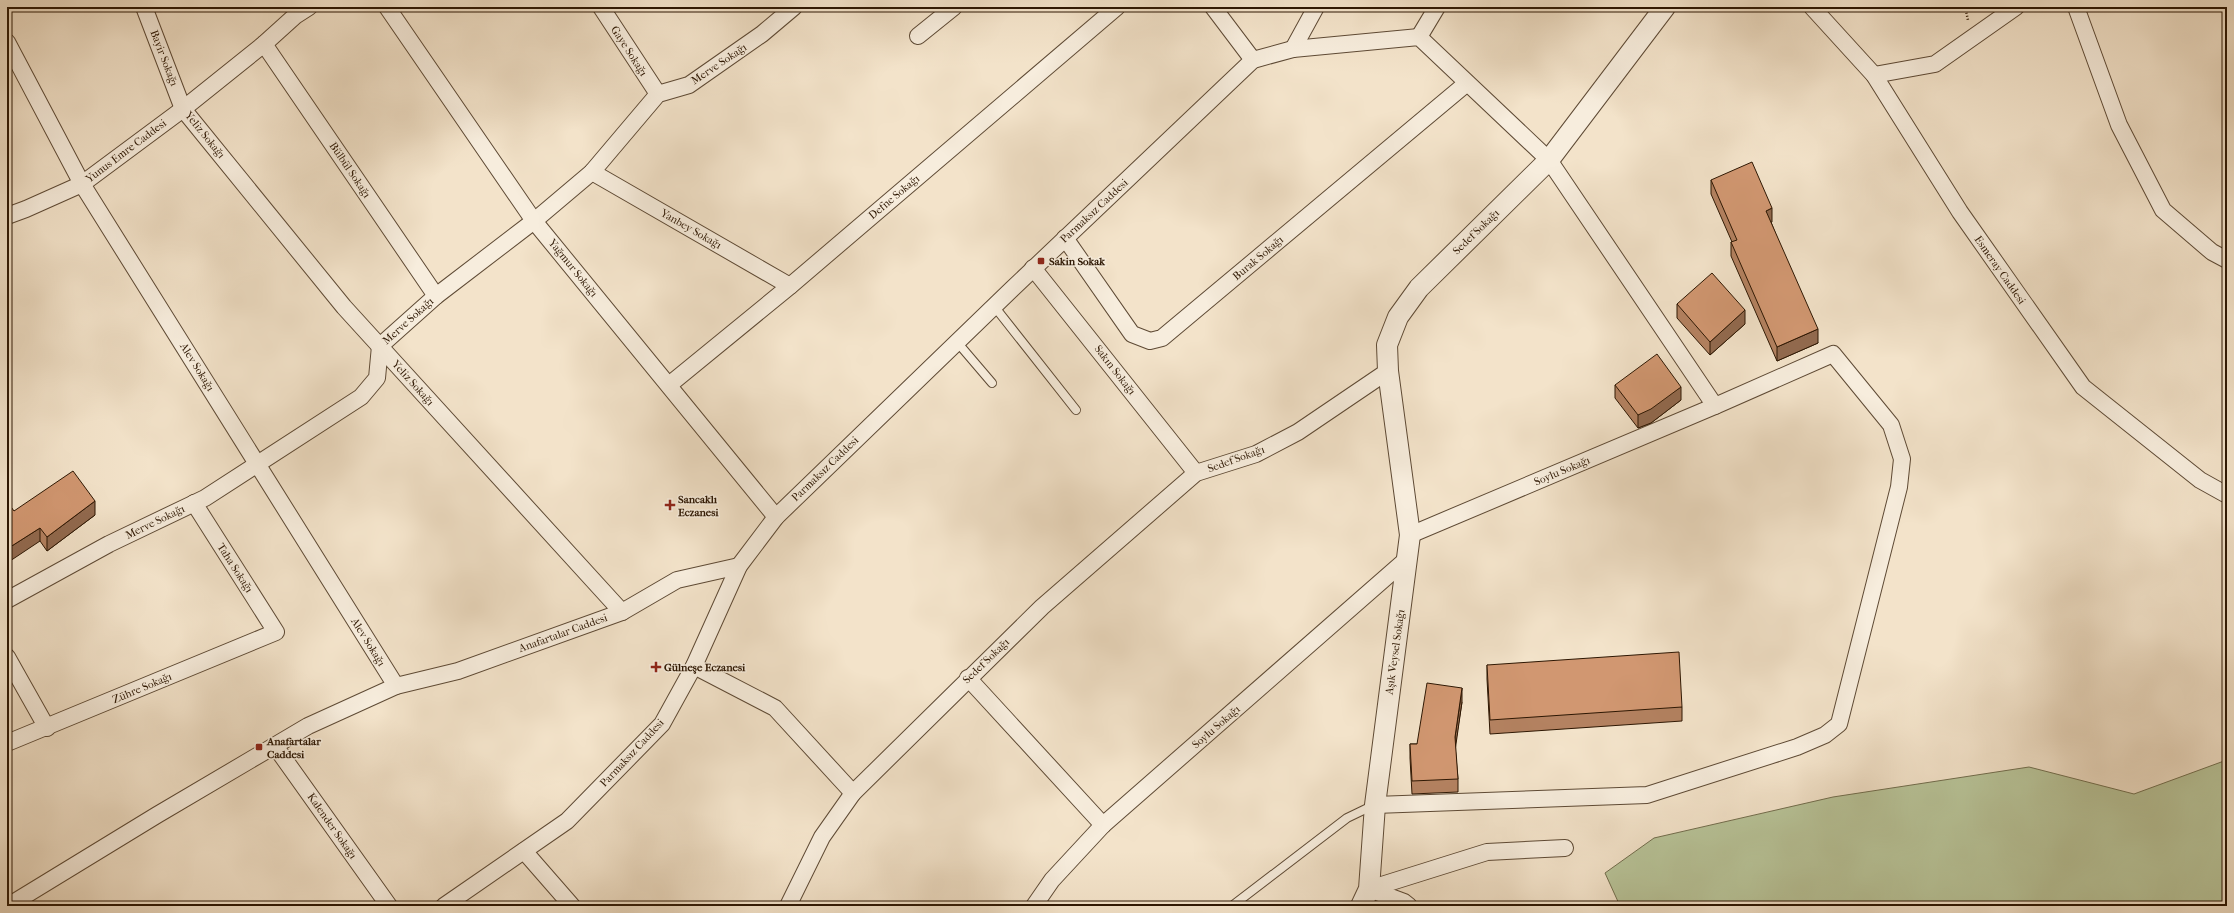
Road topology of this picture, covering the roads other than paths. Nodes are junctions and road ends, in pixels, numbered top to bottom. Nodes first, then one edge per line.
1 (144, 7) edge
2 (309, 7) edge
3 (387, 7) edge
4 (601, 7) edge
5 (794, 7) edge
6 (954, 7) edge
7 (1118, 7) edge
8 (1213, 7) edge
9 (1316, 7) edge
10 (1437, 7) edge
11 (1665, 7) edge
12 (1812, 7) edge
13 (2016, 7) edge
14 (2076, 7) edge
15 (292, 11) edge
16 (918, 36) dead end
17 (1419, 38) junction
18 (7, 42) edge
19 (264, 44) junction
20 (1293, 49) junction
21 (1253, 60) junction
22 (1874, 76) junction
23 (1467, 83) junction
24 (658, 94) junction
25 (183, 109) junction
26 (1549, 160) junction
27 (592, 172) junction
28 (82, 184) junction
29 (7, 216) edge
30 (534, 221) junction
31 (1065, 238) junction
32 (2227, 260) edge
33 (1034, 268) junction
34 (790, 286) junction
35 (436, 296) junction
36 (994, 306) junction
37 (956, 342) junction
38 (380, 346) junction
39 (1388, 371) junction
40 (992, 383) dead end
41 (669, 384) junction
42 (1715, 406) junction
43 (1076, 410) dead end
44 (258, 464) junction
45 (1196, 473) junction
46 (2227, 495) edge
47 (194, 503) junction
48 (776, 516) junction
49 (1410, 535) junction
50 (1408, 558) junction
51 (739, 566) junction
52 (7, 600) edge
53 (622, 612) junction
54 (276, 632) joint
55 (7, 657) edge
56 (694, 666) junction
57 (968, 678) junction
58 (396, 686) junction
59 (47, 728) junction
60 (7, 743) edge
61 (275, 746) junction
62 (853, 793) junction
63 (1375, 805) junction
64 (1103, 825) junction
65 (1565, 848) dead end
66 (524, 851) junction
67 (1365, 897) edge
68 (8, 906) edge
69 (388, 906) edge
70 (444, 906) edge
71 (572, 906) edge
72 (788, 906) edge
73 (1034, 906) edge
74 (1232, 906) edge
75 (1410, 906) edge

1 - 25 street, Bayir Sokağı
2 - 15 street, Yunus Emre Caddesi
3 - 30 street, Yağmur Sokağı
4 - 24 street, Gaye Sokağı
5 - 24 street, Merve Sokağı
6 - 16 street
7 - 34 street, Defne Sokağı
8 - 21 street
9 - 20 street
10 - 17 street
11 - 26 street, Sedef Sokağı
12 - 22 street, Esmeray Caddesi
13 - 22 street
14 - 32 street
15 - 19 street, Yunus Emre Caddesi
17 - 20 street
17 - 23 street
18 - 28 street, Alev Sokağı
19 - 25 street, Yunus Emre Caddesi
19 - 35 street, Bülbül Sokağı
20 - 21 street
21 - 31 street, Parmaksız Caddesi
22 - 46 street, Esmeray Caddesi
23 - 26 street
23 - 31 street, Burak Sokağı
24 - 27 street, Merve Sokağı
25 - 28 street, Yunus Emre Caddesi
25 - 38 street, Yeliz Sokağı
26 - 39 street, Sedef Sokağı
26 - 42 street
27 - 30 street, Merve Sokağı
27 - 34 street, Yanbey Sokağı
28 - 29 street, Yunus Emre Caddesi
28 - 44 street, Alev Sokağı
30 - 35 street, Merve Sokağı
30 - 41 street, Yağmur Sokağı
31 - 33 street, Parmaksız Caddesi
33 - 36 street, Parmaksız Caddesi
33 - 45 street, Sakın Sokağı
34 - 41 street, Defne Sokağı
35 - 38 street, Merve Sokağı
36 - 37 street, Parmaksız Caddesi
36 - 43 lane
37 - 40 lane
37 - 48 street, Parmaksız Caddesi
38 - 44 street, Merve Sokağı
38 - 53 street, Yeliz Sokağı
39 - 45 street, Sedef Sokağı
39 - 49 street, Aşık Veysel Sokağı
41 - 48 street, Yağmur Sokağı
42 - 49 street, Soylu Sokağı
42 - 63 street, Soylu Sokağı
44 - 47 street, Merve Sokağı
44 - 58 street, Alev Sokağı
45 - 57 street, Sedef Sokağı
47 - 52 street, Merve Sokağı
47 - 54 street, Taha Sokağı
48 - 51 street, Parmaksız Caddesi
49 - 50 street, Aşık Veysel Sokağı
50 - 63 street, Aşık Veysel Sokağı
50 - 64 street, Soylu Sokağı
51 - 53 street, Anafartalar Caddesi
51 - 56 street, Parmaksız Caddesi
53 - 58 street, Anafartalar Caddesi
54 - 59 street, Zühre Sokağı
55 - 59 street
56 - 62 street
56 - 66 street, Parmaksız Caddesi
57 - 62 street, Sedef Sokağı
57 - 64 street
58 - 61 street, Anafartalar Caddesi
59 - 60 street, Zühre Sokağı
61 - 68 street, Anafartalar Caddesi
61 - 69 street, Kalender Sokağı
62 - 72 street, Sedef Sokağı
63 - 67 street, Aşık Veysel Sokağı
63 - 74 lane
64 - 73 street, Soylu Sokağı
65 - 67 street
66 - 70 street, Parmaksız Caddesi
66 - 71 street
67 - 75 street

